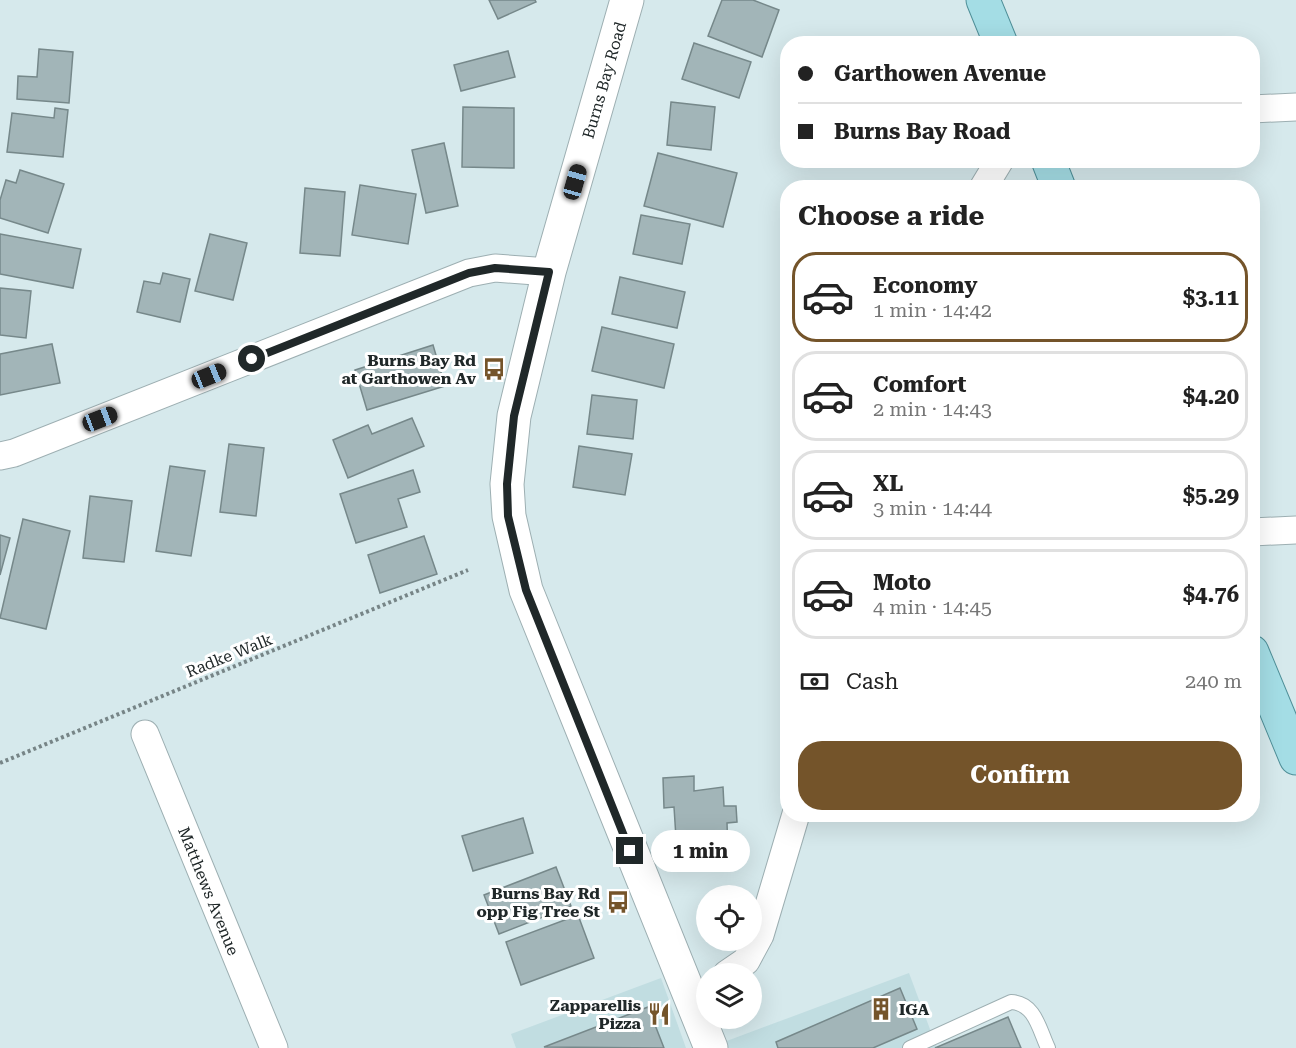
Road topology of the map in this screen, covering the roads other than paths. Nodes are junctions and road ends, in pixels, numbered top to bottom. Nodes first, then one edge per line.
1 (627, 0) edge
2 (984, 0) edge
3 (998, 36) edge
4 (1296, 107) edge
5 (1260, 109) edge
6 (549, 272) junction
7 (0, 456) edge
8 (1296, 530) edge
9 (1260, 532) edge
10 (1260, 671) edge
11 (145, 734) dead end
12 (1296, 758) edge
13 (794, 822) edge
14 (743, 963) edge
15 (696, 984) edge
16 (707, 1029) edge
17 (273, 1048) edge
18 (711, 1048) edge
19 (910, 1048) edge
20 (1048, 1048) edge

1 - 6 street, Burns Bay Road
2 - 3 main road
4 - 5 street
6 - 7 street
6 - 15 street, Burns Bay Road
8 - 9 street
10 - 12 main road
11 - 17 street, Matthews Avenue
13 - 14 street
16 - 18 street, Burns Bay Road
19 - 20 lane

